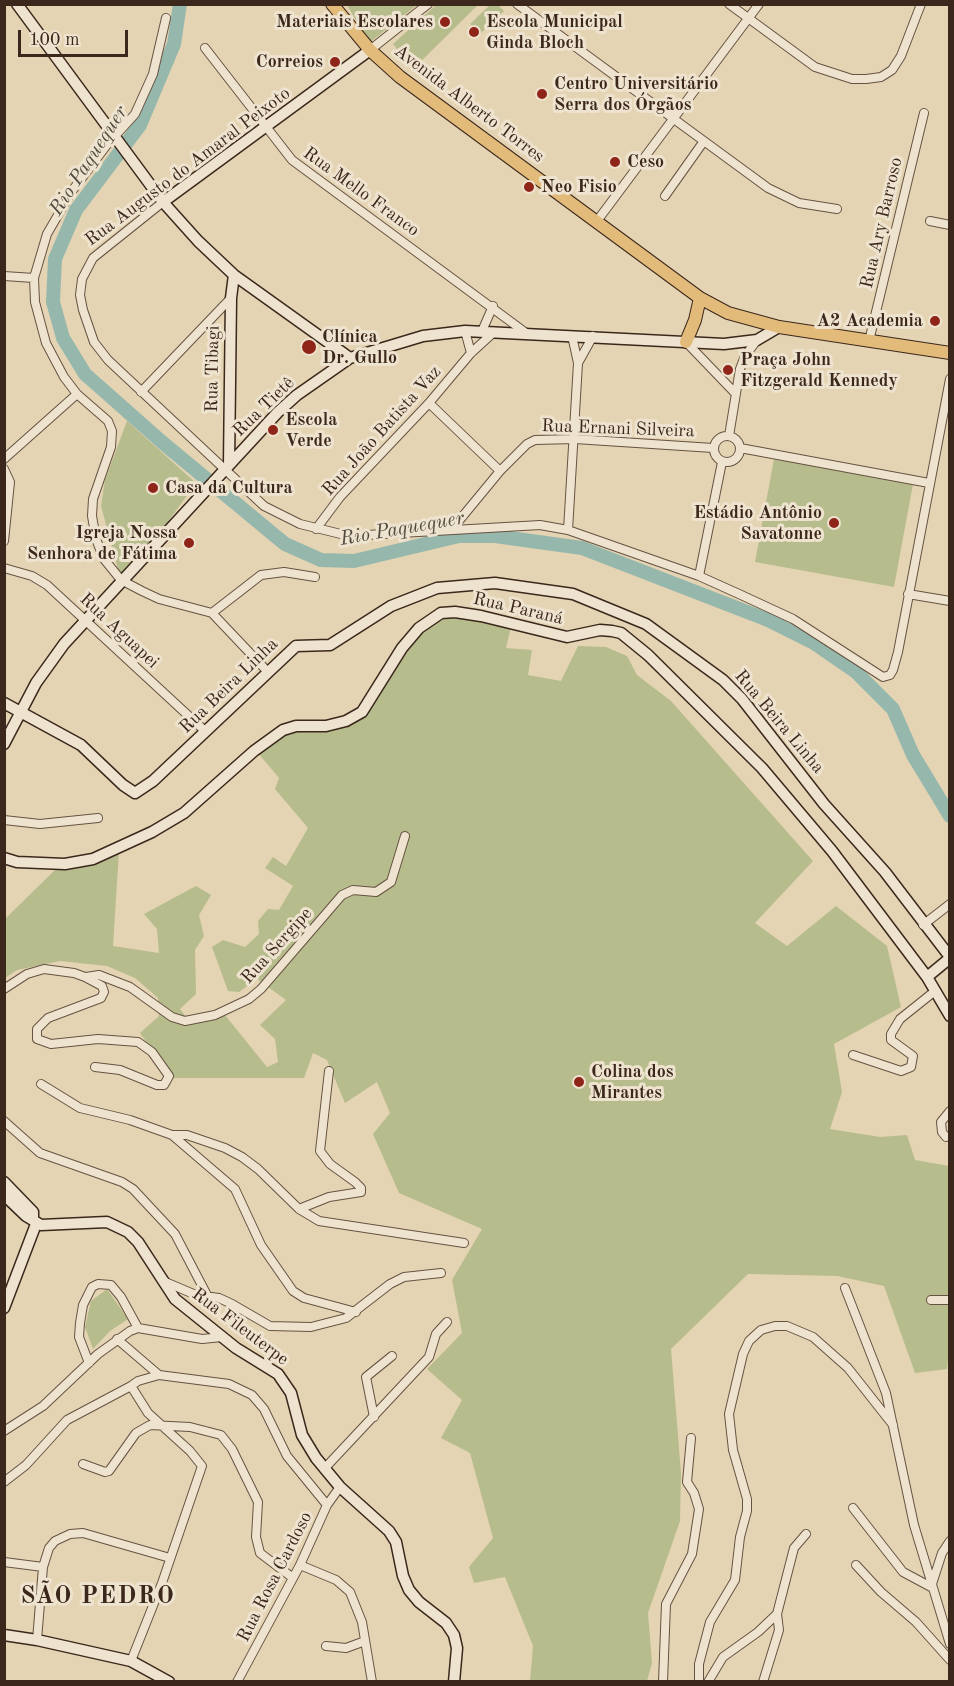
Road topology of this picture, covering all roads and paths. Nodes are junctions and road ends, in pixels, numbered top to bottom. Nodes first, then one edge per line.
1 (17, 4) edge
2 (332, 4) edge
3 (428, 4) edge
4 (517, 4) edge
5 (729, 4) edge
6 (759, 4) edge
7 (921, 4) edge
8 (166, 18) dead end
9 (749, 19) junction
10 (366, 46) junction
11 (205, 48) dead end
12 (924, 113) dead end
13 (673, 120) junction
14 (266, 129) junction
15 (118, 137) junction
16 (704, 141) junction
17 (665, 196) dead end
18 (163, 202) junction
19 (837, 209) dead end
20 (597, 221) junction
21 (930, 221) dead end
22 (950, 225) edge
23 (234, 275) junction
24 (4, 276) edge
25 (34, 278) junction
26 (231, 298) junction
27 (700, 298) junction
28 (493, 306) junction
29 (779, 327) junction
30 (465, 331) junction
31 (482, 331) junction
32 (495, 331) junction
33 (526, 333) junction
34 (572, 336) junction
35 (593, 336) junction
36 (757, 340) junction
37 (869, 341) junction
38 (686, 342) junction
39 (471, 353) junction
40 (948, 354) edge
41 (350, 358) junction
42 (578, 363) junction
43 (950, 379) edge
44 (141, 392) junction
45 (735, 393) junction
46 (77, 394) junction
47 (429, 403) junction
48 (729, 436) junction
49 (575, 439) junction
50 (713, 448) junction
51 (740, 448) junction
52 (4, 459) edge
53 (722, 462) junction
54 (4, 469) edge
55 (223, 470) junction
56 (500, 471) junction
57 (929, 483) junction
58 (453, 528) junction
59 (316, 529) junction
60 (568, 530) junction
61 (4, 541) edge
62 (4, 568) edge
63 (699, 576) junction
64 (315, 577) dead end
65 (121, 580) junction
66 (908, 594) junction
67 (950, 601) edge
68 (212, 613) junction
69 (85, 620) junction
70 (267, 671) junction
71 (4, 704) edge
72 (21, 711) junction
73 (205, 731) junction
74 (4, 744) edge
75 (98, 819) dead end
76 (4, 820) edge
77 (405, 836) dead end
78 (4, 858) edge
79 (950, 904) edge
80 (923, 926) junction
81 (950, 958) edge
82 (85, 977) junction
83 (927, 977) junction
84 (4, 989) edge
85 (935, 991) junction
86 (950, 1016) edge
87 (853, 1055) dead end
88 (95, 1067) dead end
89 (329, 1071) dead end
90 (41, 1084) dead end
91 (950, 1111) edge
92 (4, 1121) edge
93 (172, 1135) junction
94 (946, 1137) dead end
95 (4, 1182) edge
96 (4, 1195) edge
97 (298, 1209) junction
98 (35, 1222) junction
99 (464, 1242) dead end
100 (441, 1272) dead end
101 (163, 1281) junction
102 (845, 1288) dead end
103 (208, 1297) junction
104 (931, 1300) dead end
105 (950, 1300) edge
106 (4, 1308) edge
107 (356, 1312) junction
108 (447, 1322) dead end
109 (138, 1328) junction
110 (222, 1338) junction
111 (117, 1339) junction
112 (392, 1356) dead end
113 (89, 1363) junction
114 (159, 1375) junction
115 (131, 1386) junction
116 (374, 1416) junction
117 (893, 1425) junction
118 (160, 1426) junction
119 (4, 1431) edge
120 (691, 1438) dead end
121 (83, 1464) dead end
122 (324, 1468) junction
123 (4, 1482) edge
124 (340, 1487) junction
125 (327, 1505) junction
126 (853, 1508) dead end
127 (806, 1534) dead end
128 (950, 1541) edge
129 (170, 1558) junction
130 (4, 1562) edge
131 (300, 1565) junction
132 (856, 1565) dead end
133 (44, 1567) junction
134 (293, 1578) junction
135 (931, 1587) junction
136 (777, 1614) junction
137 (4, 1635) edge
138 (37, 1640) junction
139 (365, 1641) junction
140 (950, 1644) edge
141 (326, 1646) dead end
142 (950, 1660) edge
143 (131, 1661) junction
144 (169, 1682) edge
145 (237, 1682) edge
146 (372, 1682) edge
147 (454, 1682) edge
148 (663, 1682) edge
149 (699, 1682) edge
150 (708, 1682) edge
151 (762, 1682) edge

1 - 15 street
2 - 10 main road, Avenida Alberto Torres
3 - 10 street, Rua Augusto do Amaral Peixoto
4 - 13 street
5 - 9 street
6 - 9 street
7 - 9 street
8 - 15 street
9 - 13 street
10 - 14 street, Rua Augusto do Amaral Peixoto
10 - 20 main road, Avenida Alberto Torres
11 - 14 street, Rua Mello Franco
12 - 37 street, Rua Ary Barroso
13 - 16 street
13 - 20 street
14 - 18 street, Rua Augusto do Amaral Peixoto
14 - 28 street, Rua Mello Franco
15 - 18 street
15 - 25 street
16 - 17 street
16 - 19 street
18 - 23 street
18 - 44 street, Rua Augusto do Amaral Peixoto
20 - 27 main road, Avenida Alberto Torres
21 - 22 street
23 - 26 street, Rua Tibagi
23 - 41 street
24 - 25 street
25 - 46 street
26 - 44 street
26 - 55 street, Rua Tibagi
27 - 29 main road, Avenida Alberto Torres
27 - 38 main road
28 - 31 street
28 - 33 street, Rua Mello Franco
29 - 36 street, Rua Tietê
29 - 37 main road, Avenida Alberto Torres
30 - 31 street, Rua Tietê
30 - 39 street
30 - 41 street, Rua Tietê
31 - 32 street, Rua Tietê
32 - 33 street, Rua Tietê
32 - 39 street, Rua João Batista Vaz
33 - 34 street, Rua Tietê
34 - 35 street, Rua Tietê
34 - 42 street
35 - 38 street, Rua Tietê
35 - 42 street
36 - 38 street, Rua Tietê
36 - 45 street
37 - 40 main road, Avenida Alberto Torres
38 - 45 street
39 - 47 street, Rua João Batista Vaz
41 - 55 street, Rua Tietê
42 - 49 street
43 - 57 street
44 - 55 street, Rua Augusto do Amaral Peixoto
45 - 48 street
46 - 52 street
46 - 65 street
47 - 56 street
47 - 59 street, Rua João Batista Vaz
48 - 50 street
48 - 51 street
49 - 50 street, Rua Ernani Silveira
49 - 56 street, Rua Ernani Silveira
49 - 60 street
50 - 53 street
51 - 53 street
51 - 57 street
53 - 63 street
54 - 61 street
55 - 59 street, Rua Augusto do Amaral Peixoto
55 - 65 street, Rua Tietê
56 - 58 street, Rua Ernani Silveira
57 - 66 street
58 - 59 street, Rua Augusto do Amaral Peixoto
58 - 60 street, Rua Augusto do Amaral Peixoto
60 - 63 street, Rua Augusto do Amaral Peixoto
62 - 69 street, Rua Aguapei
63 - 66 street, Rua Augusto do Amaral Peixoto
64 - 68 street
65 - 68 street
65 - 69 street, Rua Tietê
66 - 67 street
68 - 70 street
69 - 72 street, Rua Tietê
69 - 73 street, Rua Aguapei
70 - 73 street, Rua Beira Linha
70 - 80 street, Rua Beira Linha
71 - 72 street
72 - 73 street, Rua Beira Linha
72 - 74 street, Rua Tietê
75 - 76 street
77 - 82 street, Rua Sergipe
78 - 83 street, Rua Paraná
79 - 80 street
80 - 81 street, Rua Beira Linha
81 - 83 street
82 - 84 street, Rua Sergipe
82 - 88 street
83 - 85 street, Rua Paraná
85 - 86 street, Rua Paraná
85 - 87 street
89 - 97 street
90 - 93 street
91 - 94 street
92 - 103 street
93 - 97 street
93 - 107 street
95 - 98 street
96 - 98 street
97 - 99 street
98 - 101 street, Rua Fileuterpe
98 - 106 street
100 - 107 street
101 - 103 street
101 - 110 street, Rua Fileuterpe
102 - 117 street
103 - 107 street
104 - 105 street
108 - 116 street
109 - 110 street
109 - 111 street
109 - 113 street
110 - 122 street, Rua Fileuterpe
111 - 113 street
111 - 114 street
112 - 116 street
113 - 119 street
114 - 115 street
114 - 125 street
115 - 118 street
115 - 123 street
116 - 122 street
117 - 135 street
117 - 149 street
118 - 121 street
118 - 129 street
118 - 134 street
120 - 148 street
122 - 124 street, Rua Fileuterpe
124 - 125 street, Rua Rosa Cardoso
124 - 147 street, Rua Fileuterpe
125 - 131 street, Rua Rosa Cardoso
126 - 135 street
127 - 136 street
128 - 135 street
129 - 133 street
129 - 143 street
130 - 133 street
131 - 134 street, Rua Rosa Cardoso
131 - 139 street
132 - 142 street
133 - 138 street
134 - 145 street, Rua Rosa Cardoso
135 - 140 street
136 - 150 street
136 - 151 street
137 - 138 street
138 - 143 street
139 - 141 street
139 - 146 street
143 - 144 street

